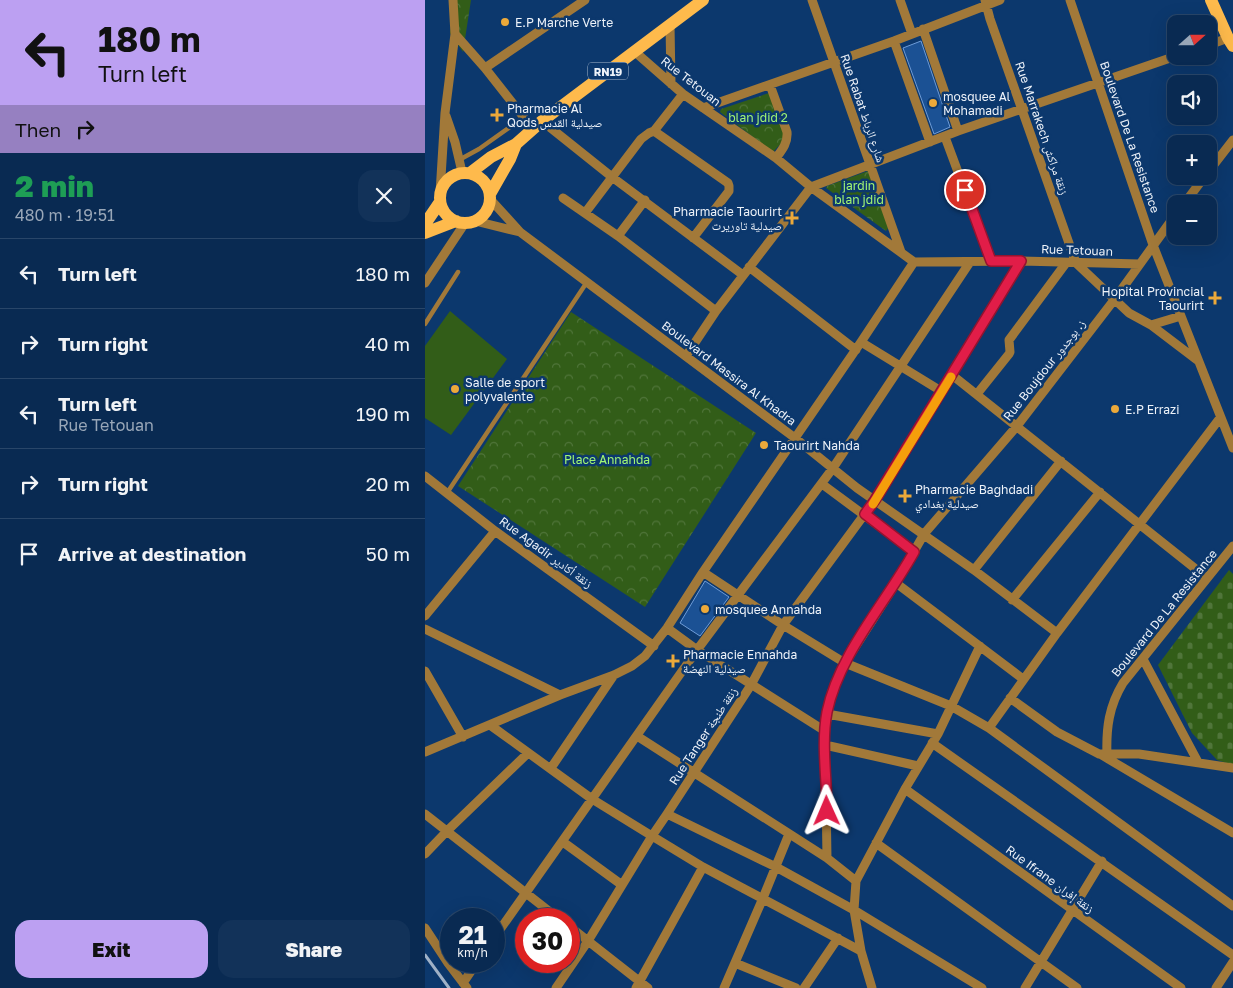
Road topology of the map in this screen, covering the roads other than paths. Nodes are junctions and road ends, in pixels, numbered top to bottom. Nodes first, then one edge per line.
1 (453, 0) edge
2 (585, 0) edge
3 (703, 0) edge
4 (812, 0) edge
5 (900, 0) edge
6 (1000, 0) edge
7 (1071, 0) edge
8 (1211, 0) edge
9 (986, 2) edge
10 (670, 24) junction
11 (923, 29) junction
12 (455, 34) junction
13 (912, 34) junction
14 (894, 41) junction
15 (1230, 42) edge
16 (1217, 44) edge
17 (634, 52) junction
18 (1167, 59) edge
19 (835, 62) junction
20 (485, 68) junction
21 (671, 84) junction
22 (1099, 84) junction
23 (769, 85) junction
24 (683, 94) junction
25 (703, 108) junction
26 (1023, 110) junction
27 (445, 113) junction
28 (524, 117) junction
29 (538, 125) junction
30 (654, 131) junction
31 (958, 131) junction
32 (945, 137) junction
33 (1233, 140) edge
34 (930, 142) junction
35 (516, 144) junction
36 (775, 158) junction
37 (1217, 161) edge
38 (870, 165) junction
39 (464, 168) junction
40 (613, 176) junction
41 (811, 186) junction
42 (490, 196) junction
43 (440, 198) junction
44 (563, 198) dead end
45 (645, 200) junction
46 (585, 213) junction
47 (426, 219) edge
48 (465, 222) junction
49 (1167, 226) edge
50 (425, 232) edge
51 (520, 232) junction
52 (618, 236) junction
53 (693, 238) junction
54 (1153, 244) junction
55 (901, 252) junction
56 (991, 261) junction
57 (1021, 261) junction
58 (914, 262) junction
59 (970, 262) junction
60 (1071, 263) junction
61 (1140, 264) junction
62 (749, 267) junction
63 (458, 272) dead end
64 (743, 275) junction
65 (587, 282) junction
66 (425, 283) edge
67 (1114, 300) junction
68 (716, 311) junction
69 (1181, 316) junction
70 (425, 324) edge
71 (1151, 325) junction
72 (859, 346) junction
73 (685, 356) junction
74 (1199, 361) junction
75 (902, 366) junction
76 (952, 375) junction
77 (941, 391) junction
78 (977, 394) junction
79 (1221, 418) junction
80 (1017, 426) junction
81 (795, 438) junction
82 (1232, 445) edge
83 (1061, 461) junction
84 (833, 468) junction
85 (425, 476) edge
86 (822, 484) junction
87 (1100, 492) junction
88 (447, 493) junction
89 (875, 500) junction
90 (865, 514) junction
91 (1140, 525) junction
92 (495, 531) junction
93 (924, 534) junction
94 (1233, 546) edge
95 (914, 552) junction
96 (974, 570) junction
97 (703, 572) junction
98 (1207, 578) junction
99 (896, 583) junction
100 (739, 596) junction
101 (1012, 600) junction
102 (425, 616) edge
103 (783, 626) junction
104 (667, 628) junction
105 (425, 629) edge
106 (1057, 633) junction
107 (654, 646) junction
108 (980, 646) junction
109 (697, 650) junction
110 (1143, 659) junction
111 (845, 663) junction
112 (425, 671) edge
113 (614, 675) junction
114 (1023, 679) junction
115 (751, 685) junction
116 (560, 696) junction
117 (1010, 698) junction
118 (951, 706) junction
119 (827, 714) junction
120 (490, 725) junction
121 (989, 728) junction
122 (825, 731) junction
123 (937, 734) junction
124 (463, 736) junction
125 (637, 736) junction
126 (932, 742) junction
127 (825, 744) junction
128 (425, 752) edge
129 (528, 753) junction
130 (1103, 754) junction
131 (1198, 762) junction
132 (919, 766) junction
133 (551, 768) junction
134 (1233, 768) edge
135 (694, 772) junction
136 (905, 789) junction
137 (592, 799) junction
138 (425, 814) edge
139 (667, 814) junction
140 (447, 830) junction
141 (1233, 833) edge
142 (789, 834) junction
143 (651, 836) junction
144 (563, 842) junction
145 (876, 842) junction
146 (425, 854) edge
147 (827, 858) junction
148 (1102, 861) junction
149 (703, 867) junction
150 (775, 867) junction
151 (855, 881) junction
152 (622, 885) junction
153 (525, 892) junction
154 (763, 898) junction
155 (1233, 906) edge
156 (545, 908) edge
157 (854, 910) junction
158 (1071, 910) junction
159 (505, 922) edge
160 (425, 928) edge
161 (580, 935) edge
162 (838, 938) junction
163 (588, 941) junction
164 (861, 951) junction
165 (1233, 955) edge
166 (1040, 962) junction
167 (1233, 962) edge
168 (735, 963) junction
169 (472, 973) edge
170 (637, 985) edge
171 (871, 985) edge
172 (465, 986) edge
173 (556, 988) edge
174 (648, 988) edge
175 (724, 988) edge
176 (797, 988) edge
177 (804, 988) edge
178 (881, 988) edge
179 (982, 988) edge
180 (1025, 988) edge
181 (1077, 988) edge
182 (1181, 988) edge
183 (1216, 988) edge

1 - 12 street
2 - 20 street
3 - 10 main road, RN19
4 - 19 street, Rue Rabat شارع الرباط
5 - 13 street
6 - 9 street
7 - 22 street, Boulevard De La Resistance
8 - 15 main road
9 - 11 street
9 - 26 street, Rue Marrakech زنقة مراكش
10 - 17 main road, RN19
10 - 21 street
11 - 13 street
11 - 31 street
12 - 20 street
12 - 27 street
13 - 14 street
14 - 19 street
14 - 34 street
15 - 16 street
17 - 21 street, Rue Tetouan
17 - 29 main road, RN19
18 - 22 street
19 - 23 street
19 - 38 street, Rue Rabat شارع الرباط
20 - 28 street
21 - 24 street, Rue Tetouan
22 - 26 street
22 - 54 street, Boulevard De La Resistance
23 - 25 street
23 - 36 street
24 - 25 street, Rue Tetouan
24 - 30 street
25 - 36 street, Rue Tetouan
26 - 31 street
26 - 60 street, Rue Marrakech زنقة مراكش
27 - 39 street
27 - 43 street
28 - 29 street
28 - 39 lane
29 - 35 main road, RN19
29 - 40 street
30 - 40 street
30 - 53 street
31 - 32 street
32 - 34 street
32 - 56 street
33 - 37 street
34 - 38 street
35 - 39 main road, RN19
35 - 42 main road, RN19
36 - 41 street, Rue Tetouan
38 - 41 street
38 - 55 street, Rue Rabat شارع الرباط
39 - 42 main road
39 - 43 main road, RN19
40 - 45 street
40 - 46 street
41 - 55 street, Rue Tetouan
41 - 62 street
42 - 48 main road, RN19
42 - 51 street
43 - 47 main road, RN19
43 - 48 main road
44 - 46 street
45 - 52 street
45 - 53 street
46 - 52 street
48 - 50 main road
48 - 51 street
48 - 66 street
49 - 54 street, Rue Boujdour ز. بوجدور
51 - 65 street, Boulevard Massira Al Khadra
52 - 68 street
53 - 64 street
54 - 61 street, Rue Boujdour ز. بوجدور
54 - 69 street, Boulevard De La Resistance
55 - 58 street, Rue Tetouan
56 - 57 street, Rue Tetouan
56 - 59 street, Rue Tetouan
57 - 60 street, Rue Tetouan
57 - 76 street, Rue Tanger زنقة طنجة
58 - 59 street, Rue Tetouan
58 - 72 street
59 - 75 street
60 - 61 street, Rue Tetouan
60 - 67 street
60 - 78 street
61 - 67 street, Rue Boujdour ز. بوجدور
62 - 64 street
62 - 72 street
63 - 70 lane
64 - 68 street
65 - 73 street, Boulevard Massira Al Khadra
65 - 88 lane
67 - 71 street
67 - 80 street, Rue Boujdour ز. بوجدور
68 - 73 street
69 - 71 street
69 - 74 street, Boulevard De La Resistance
71 - 74 street
72 - 75 street
72 - 81 street
73 - 81 street, Boulevard Massira Al Khadra
74 - 79 street, Boulevard De La Resistance
75 - 77 street
75 - 84 street
76 - 77 street, Rue Tanger زنقة طنجة
76 - 78 street
77 - 89 street, Rue Tanger زنقة طنجة
78 - 80 street
79 - 82 street, Boulevard De La Resistance
79 - 91 street
80 - 83 street
80 - 93 street, Rue Boujdour ز. بوجدور
81 - 84 street, Boulevard Massira Al Khadra
81 - 97 street
83 - 87 street
83 - 96 street
84 - 86 street
84 - 89 street, Boulevard Massira Al Khadra
85 - 88 street, Rue Agadir زنقة أكادير
86 - 90 street
86 - 100 street
87 - 91 street
87 - 101 street
88 - 92 street, Rue Agadir زنقة أكادير
89 - 90 street, Rue Tanger زنقة طنجة
89 - 93 street, Boulevard Massira Al Khadra
90 - 95 street
90 - 103 street, Rue Tanger زنقة طنجة
91 - 98 street
91 - 106 street
92 - 102 street
92 - 107 street, Rue Agadir زنقة أكادير
93 - 95 street, Rue Boujdour ز. بوجدور
93 - 96 street, Boulevard Massira Al Khadra
94 - 98 street, Boulevard De La Resistance
95 - 99 street, Rue Boujdour ز. بوجدور
96 - 101 street, Boulevard Massira Al Khadra
97 - 100 street
97 - 104 street
98 - 110 street, Boulevard De La Resistance
99 - 108 street
99 - 111 street, Rue Boujdour ز. بوجدور
100 - 103 street
100 - 109 street
101 - 106 street, Boulevard Massira Al Khadra
103 - 111 street
103 - 115 street, Rue Tanger زنقة طنجة
104 - 107 street
104 - 109 street
105 - 116 street
106 - 114 street
107 - 113 street
108 - 114 street
108 - 118 street
109 - 115 street
109 - 125 street
110 - 130 street, Boulevard De La Resistance
110 - 131 street
111 - 118 street
111 - 119 street, Rue Boujdour ز. بوجدور
112 - 124 street
113 - 116 street
113 - 133 street
114 - 117 street
115 - 122 street
115 - 135 street, Rue Tanger زنقة طنجة
116 - 120 street
117 - 121 street
117 - 130 street
118 - 121 street
118 - 123 street
119 - 122 street, Rue Boujdour ز. بوجدور
119 - 123 street
120 - 124 street
120 - 129 street
121 - 155 street
122 - 127 street, Rue Boujdour ز. بوجدور
123 - 126 street
124 - 128 street
125 - 135 street
125 - 137 street
126 - 132 street
126 - 148 street
127 - 132 street
127 - 147 street, Rue Boujdour ز. بوجدور
129 - 133 street
129 - 140 street
130 - 131 street
130 - 141 street
131 - 134 street
132 - 136 street
133 - 137 street
135 - 139 street, Rue Tanger زنقة طنجة
135 - 142 street
136 - 145 street
136 - 158 street, Rue Ifrane زنقة إفران
137 - 143 street
137 - 144 street
138 - 140 street
139 - 143 street, Rue Tanger زنقة طنجة
139 - 150 street
140 - 146 street
140 - 153 street
142 - 147 street
142 - 150 street
143 - 149 street
143 - 152 street, Rue Tanger زنقة طنجة
144 - 152 street
144 - 153 street
145 - 151 street
145 - 166 street
147 - 151 street
148 - 158 street
148 - 165 street
149 - 154 street
149 - 170 street
150 - 154 street
150 - 157 street
151 - 157 street
152 - 163 street, Rue Tanger زنقة طنجة
153 - 156 street
153 - 159 street
154 - 162 street
154 - 168 street
157 - 164 street
157 - 179 street
158 - 166 street
158 - 182 street, Rue Ifrane زنقة إفران
160 - 172 street
161 - 163 street
162 - 164 street
162 - 177 street
163 - 170 street
163 - 173 street, Rue Tanger زنقة طنجة
164 - 171 street
166 - 180 street
166 - 181 street
167 - 183 street
168 - 175 street
168 - 176 street
169 - 172 street
170 - 174 street
171 - 178 street

